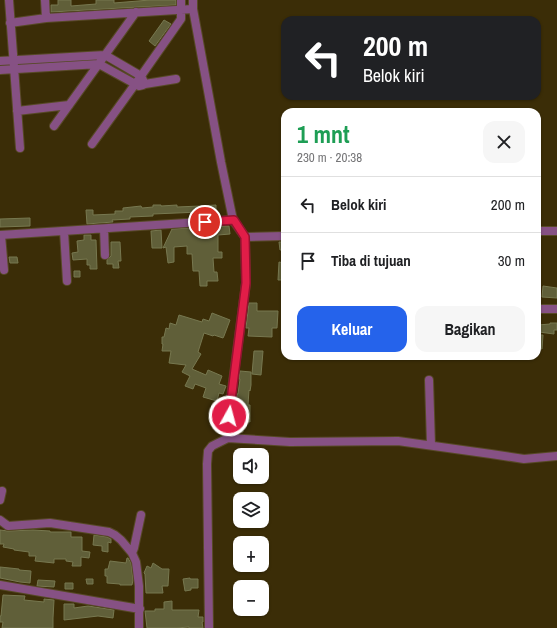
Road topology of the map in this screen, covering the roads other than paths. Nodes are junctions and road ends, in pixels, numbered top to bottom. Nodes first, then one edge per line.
1 (9, 0) edge
2 (45, 0) edge
3 (181, 0) edge
4 (193, 4) edge
5 (181, 9) junction
6 (136, 12) junction
7 (46, 18) junction
8 (10, 23) junction
9 (105, 55) junction
10 (13, 60) junction
11 (0, 61) edge
12 (99, 64) junction
13 (13, 69) junction
14 (0, 70) edge
15 (176, 79) dead end
16 (143, 80) junction
17 (135, 84) junction
18 (69, 105) junction
19 (17, 111) junction
20 (54, 126) dead end
21 (92, 144) dead end
22 (20, 148) dead end
23 (234, 220) junction
24 (104, 228) junction
25 (64, 231) junction
26 (557, 231) edge
27 (541, 232) edge
28 (1, 235) edge
29 (281, 236) edge
30 (245, 237) junction
31 (105, 255) dead end
32 (4, 270) dead end
33 (67, 281) dead end
34 (541, 309) edge
35 (557, 309) edge
36 (429, 380) dead end
37 (228, 438) junction
38 (431, 445) junction
39 (557, 456) edge
40 (2, 491) dead end
41 (0, 500) edge
42 (141, 515) dead end
43 (0, 520) edge
44 (4, 526) edge
45 (131, 550) junction
46 (0, 585) edge
47 (140, 609) junction
48 (139, 628) edge
49 (209, 628) edge

1 - 8 street
2 - 7 street
3 - 5 street
4 - 5 street
4 - 23 street
5 - 6 street
5 - 16 street
6 - 7 street
6 - 9 street
7 - 8 street
8 - 10 street
9 - 10 street
9 - 12 street
9 - 16 street
10 - 11 street
10 - 13 street
12 - 13 street
12 - 17 street
12 - 18 street
13 - 14 street
13 - 19 street
15 - 16 street
16 - 17 street
17 - 21 street
18 - 19 street
18 - 20 street
19 - 22 street
23 - 24 street
23 - 30 street
24 - 25 street
24 - 31 street
25 - 28 street
25 - 33 street
26 - 27 street
28 - 32 street
29 - 30 street
30 - 37 street
34 - 35 street
36 - 38 street
37 - 38 street
37 - 49 street
38 - 39 street
40 - 41 street
42 - 45 street
43 - 44 street
44 - 45 street
45 - 47 street
46 - 47 street
47 - 48 street

